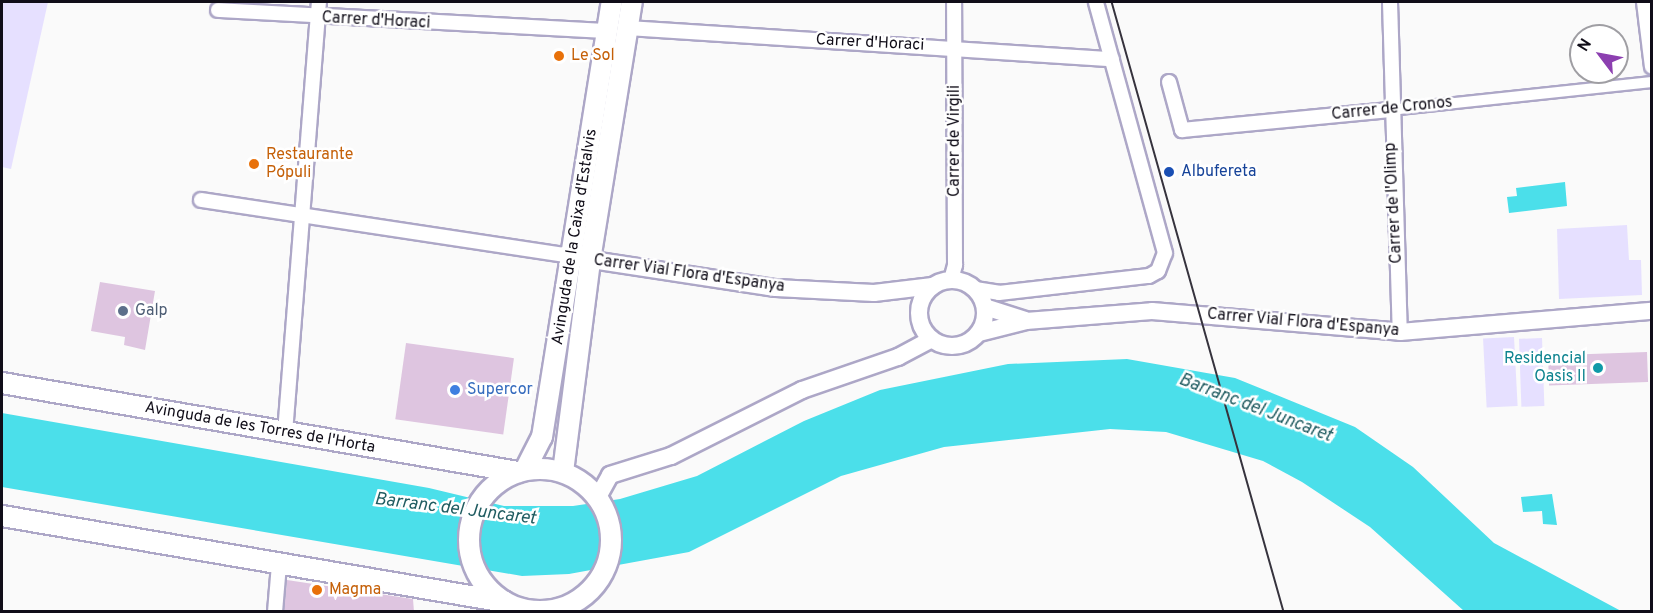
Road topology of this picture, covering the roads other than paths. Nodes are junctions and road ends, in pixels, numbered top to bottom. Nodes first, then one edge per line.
1 (319, 2) edge
2 (612, 2) edge
3 (632, 2) edge
4 (954, 2) edge
5 (1096, 2) edge
6 (1390, 2) edge
7 (1644, 2) edge
8 (218, 10) dead end
9 (319, 18) junction
10 (627, 28) junction
11 (607, 31) junction
12 (955, 47) junction
13 (1112, 59) junction
14 (1652, 67) edge
15 (1169, 82) dead end
16 (1652, 82) edge
17 (1390, 110) junction
18 (201, 200) dead end
19 (304, 216) junction
20 (581, 258) junction
21 (951, 280) junction
22 (933, 286) junction
23 (975, 289) junction
24 (985, 307) junction
25 (1652, 311) edge
26 (1026, 321) junction
27 (1400, 332) junction
28 (979, 333) junction
29 (932, 339) junction
30 (2, 383) edge
31 (285, 433) junction
32 (522, 471) junction
33 (563, 472) junction
34 (598, 497) junction
35 (2, 516) edge
36 (279, 564) junction
37 (507, 606) edge
38 (549, 611) edge
39 (275, 612) edge

1 - 9 street
2 - 11 main road, Avinguda de la Caixa d'Estalvis
3 - 10 main road, Avinguda de la Caixa d'Estalvis
4 - 12 street, Carrer de Virgili
5 - 13 street
6 - 17 street, Carrer de l'Olimp
7 - 14 street
8 - 9 street, Carrer d'Horaci
9 - 11 street, Carrer d'Horaci
9 - 19 street
10 - 12 street, Carrer d'Horaci
10 - 20 main road, Avinguda de la Caixa d'Estalvis
11 - 20 main road, Avinguda de la Caixa d'Estalvis
12 - 13 street, Carrer d'Horaci
12 - 21 street, Carrer de Virgili
13 - 23 street
15 - 17 street, Carrer de Cronos
16 - 17 street, Carrer de Cronos
17 - 27 street, Carrer de l'Olimp
18 - 19 street, Carrer Vial Flora d'Espanya
19 - 20 street, Carrer Vial Flora d'Espanya
19 - 31 street
20 - 22 street, Carrer Vial Flora d'Espanya
20 - 32 main road, Avinguda de la Caixa d'Estalvis
20 - 33 main road, Avinguda de la Caixa d'Estalvis
21 - 22 street
21 - 23 street
22 - 29 street
23 - 24 street
24 - 26 street, Carrer Vial Flora d'Espanya
24 - 28 street
25 - 27 street, Carrer Vial Flora d'Espanya
26 - 27 street, Carrer Vial Flora d'Espanya
26 - 28 street, Carrer Vial Flora d'Espanya
28 - 29 street
29 - 34 street
30 - 31 main road, Avinguda de les Torres de l'Horta
31 - 32 main road, Avinguda de les Torres de l'Horta
32 - 33 main road
32 - 37 main road
33 - 34 main road
34 - 38 main road
35 - 36 main road
36 - 37 main road
36 - 39 street
37 - 38 main road

